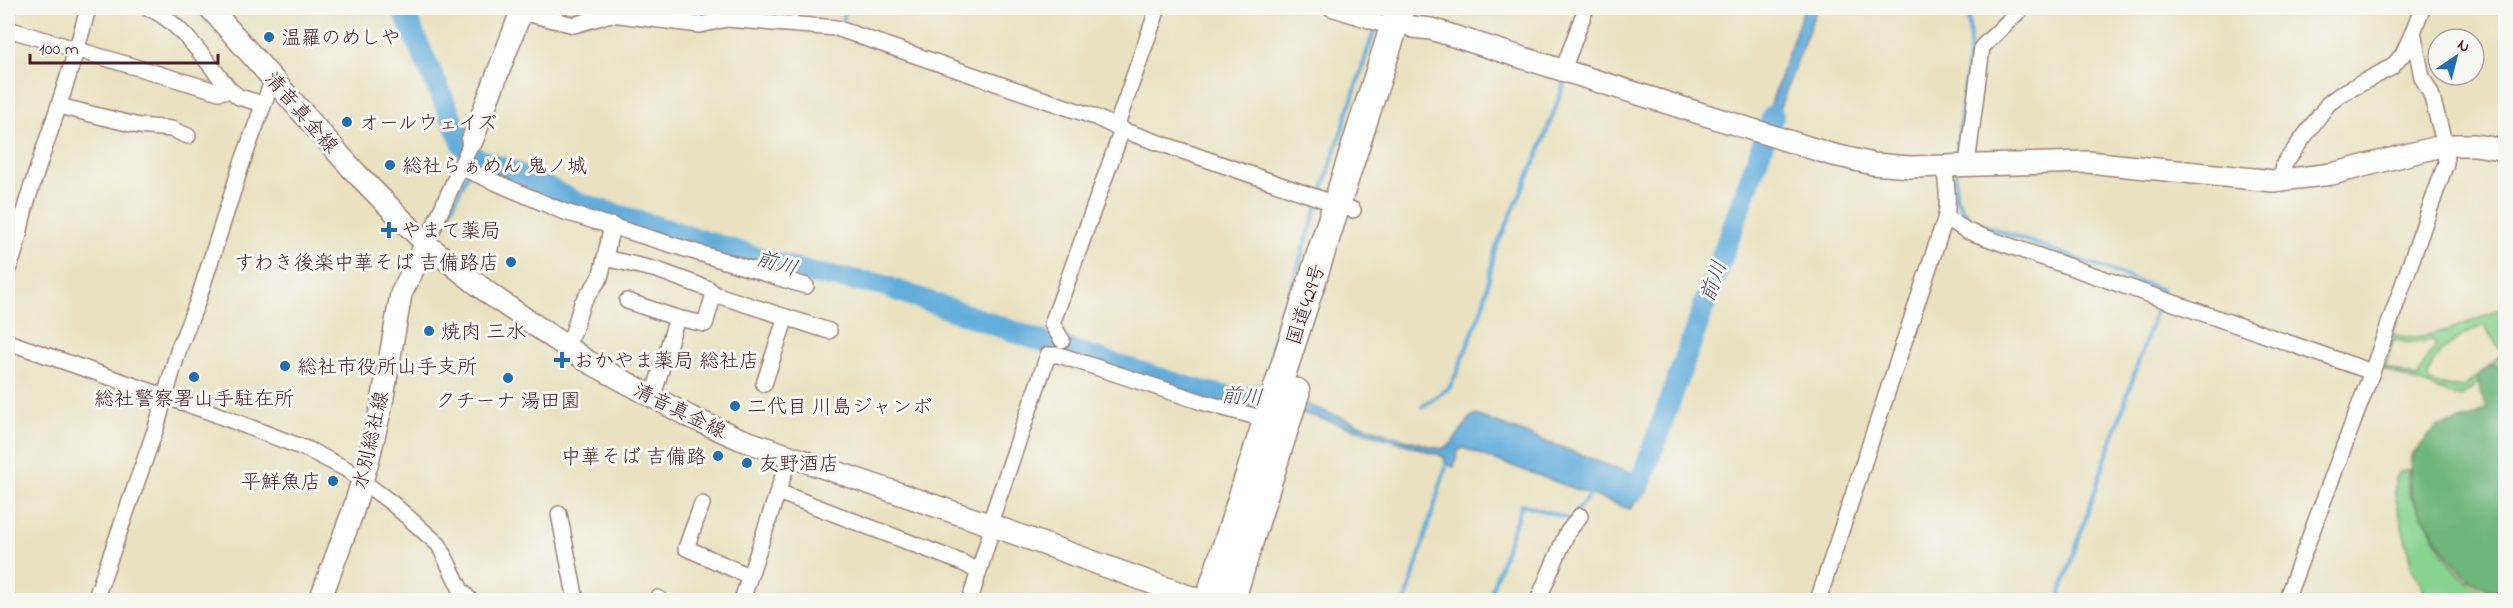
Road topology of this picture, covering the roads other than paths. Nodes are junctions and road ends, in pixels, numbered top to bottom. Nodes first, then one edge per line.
1 (88, 8) edge
2 (147, 8) edge
3 (210, 8) edge
4 (1158, 8) edge
5 (1330, 8) edge
6 (1586, 8) edge
7 (2022, 8) edge
8 (2422, 8) edge
9 (523, 10) edge
10 (1407, 17) edge
11 (8, 30) edge
12 (2413, 32) junction
13 (76, 48) junction
14 (1563, 70) junction
15 (273, 79) junction
16 (230, 90) junction
17 (263, 104) junction
18 (59, 106) junction
19 (1119, 128) junction
20 (188, 136) dead end
21 (2445, 145) junction
22 (2505, 150) edge
23 (467, 158) junction
24 (1956, 165) junction
25 (2282, 180) junction
26 (1346, 207) junction
27 (1947, 218) junction
28 (612, 225) junction
29 (426, 244) junction
30 (605, 258) junction
31 (8, 269) edge
32 (806, 286) dead end
33 (714, 294) junction
34 (627, 301) dead end
35 (786, 317) junction
36 (677, 318) junction
37 (828, 331) dead end
38 (1062, 339) dead end
39 (8, 342) edge
40 (565, 347) junction
41 (2372, 372) junction
42 (764, 384) dead end
43 (649, 397) junction
44 (165, 398) junction
45 (1275, 419) junction
46 (789, 458) junction
47 (362, 479) junction
48 (778, 492) junction
49 (702, 504) dead end
50 (559, 514) dead end
51 (1580, 516) dead end
52 (991, 525) junction
53 (977, 571) junction
54 (749, 576) junction
55 (95, 600) edge
56 (320, 600) edge
57 (470, 600) edge
58 (576, 600) edge
59 (742, 600) edge
60 (970, 600) edge
61 (1199, 600) edge
62 (1209, 600) edge
63 (1231, 600) edge
64 (1538, 600) edge
65 (1818, 600) edge
66 (2286, 600) edge

1 - 13 street
2 - 16 street
3 - 15 main road, 清音真金線
4 - 19 street
5 - 10 street
6 - 14 street
7 - 24 street
8 - 12 street
9 - 19 street
9 - 23 main road
10 - 14 main road
10 - 26 highway, 国道429号
11 - 13 street
12 - 21 street
12 - 25 street
13 - 16 street
13 - 18 street
14 - 24 main road
15 - 17 street
15 - 29 main road, 清音真金線
16 - 17 street
17 - 44 street
18 - 20 street
18 - 31 street
19 - 26 street
19 - 38 street
21 - 22 main road
21 - 25 main road
21 - 41 street
23 - 28 street
23 - 29 street
24 - 25 main road
24 - 27 street
26 - 45 highway, 国道429号
27 - 41 street
27 - 65 street
28 - 30 street
28 - 32 street
29 - 40 main road, 清音真金線
29 - 47 main road, 水別総社線
30 - 33 street
30 - 40 street
33 - 35 street
33 - 36 street
34 - 36 street
35 - 37 street
35 - 42 street
36 - 43 street
39 - 44 street
40 - 43 main road, 清音真金線
41 - 66 street
43 - 46 main road, 清音真金線
44 - 47 street
44 - 55 street
45 - 52 street
45 - 62 highway, 国道429号
45 - 63 highway, 国道429号
46 - 48 street
46 - 52 main road, 清音真金線
47 - 56 main road, 水別総社線
47 - 57 street
48 - 53 street
48 - 54 street
49 - 54 street
50 - 58 street
51 - 64 street
52 - 53 street
52 - 61 main road, 清音真金線
53 - 60 street
54 - 59 street

